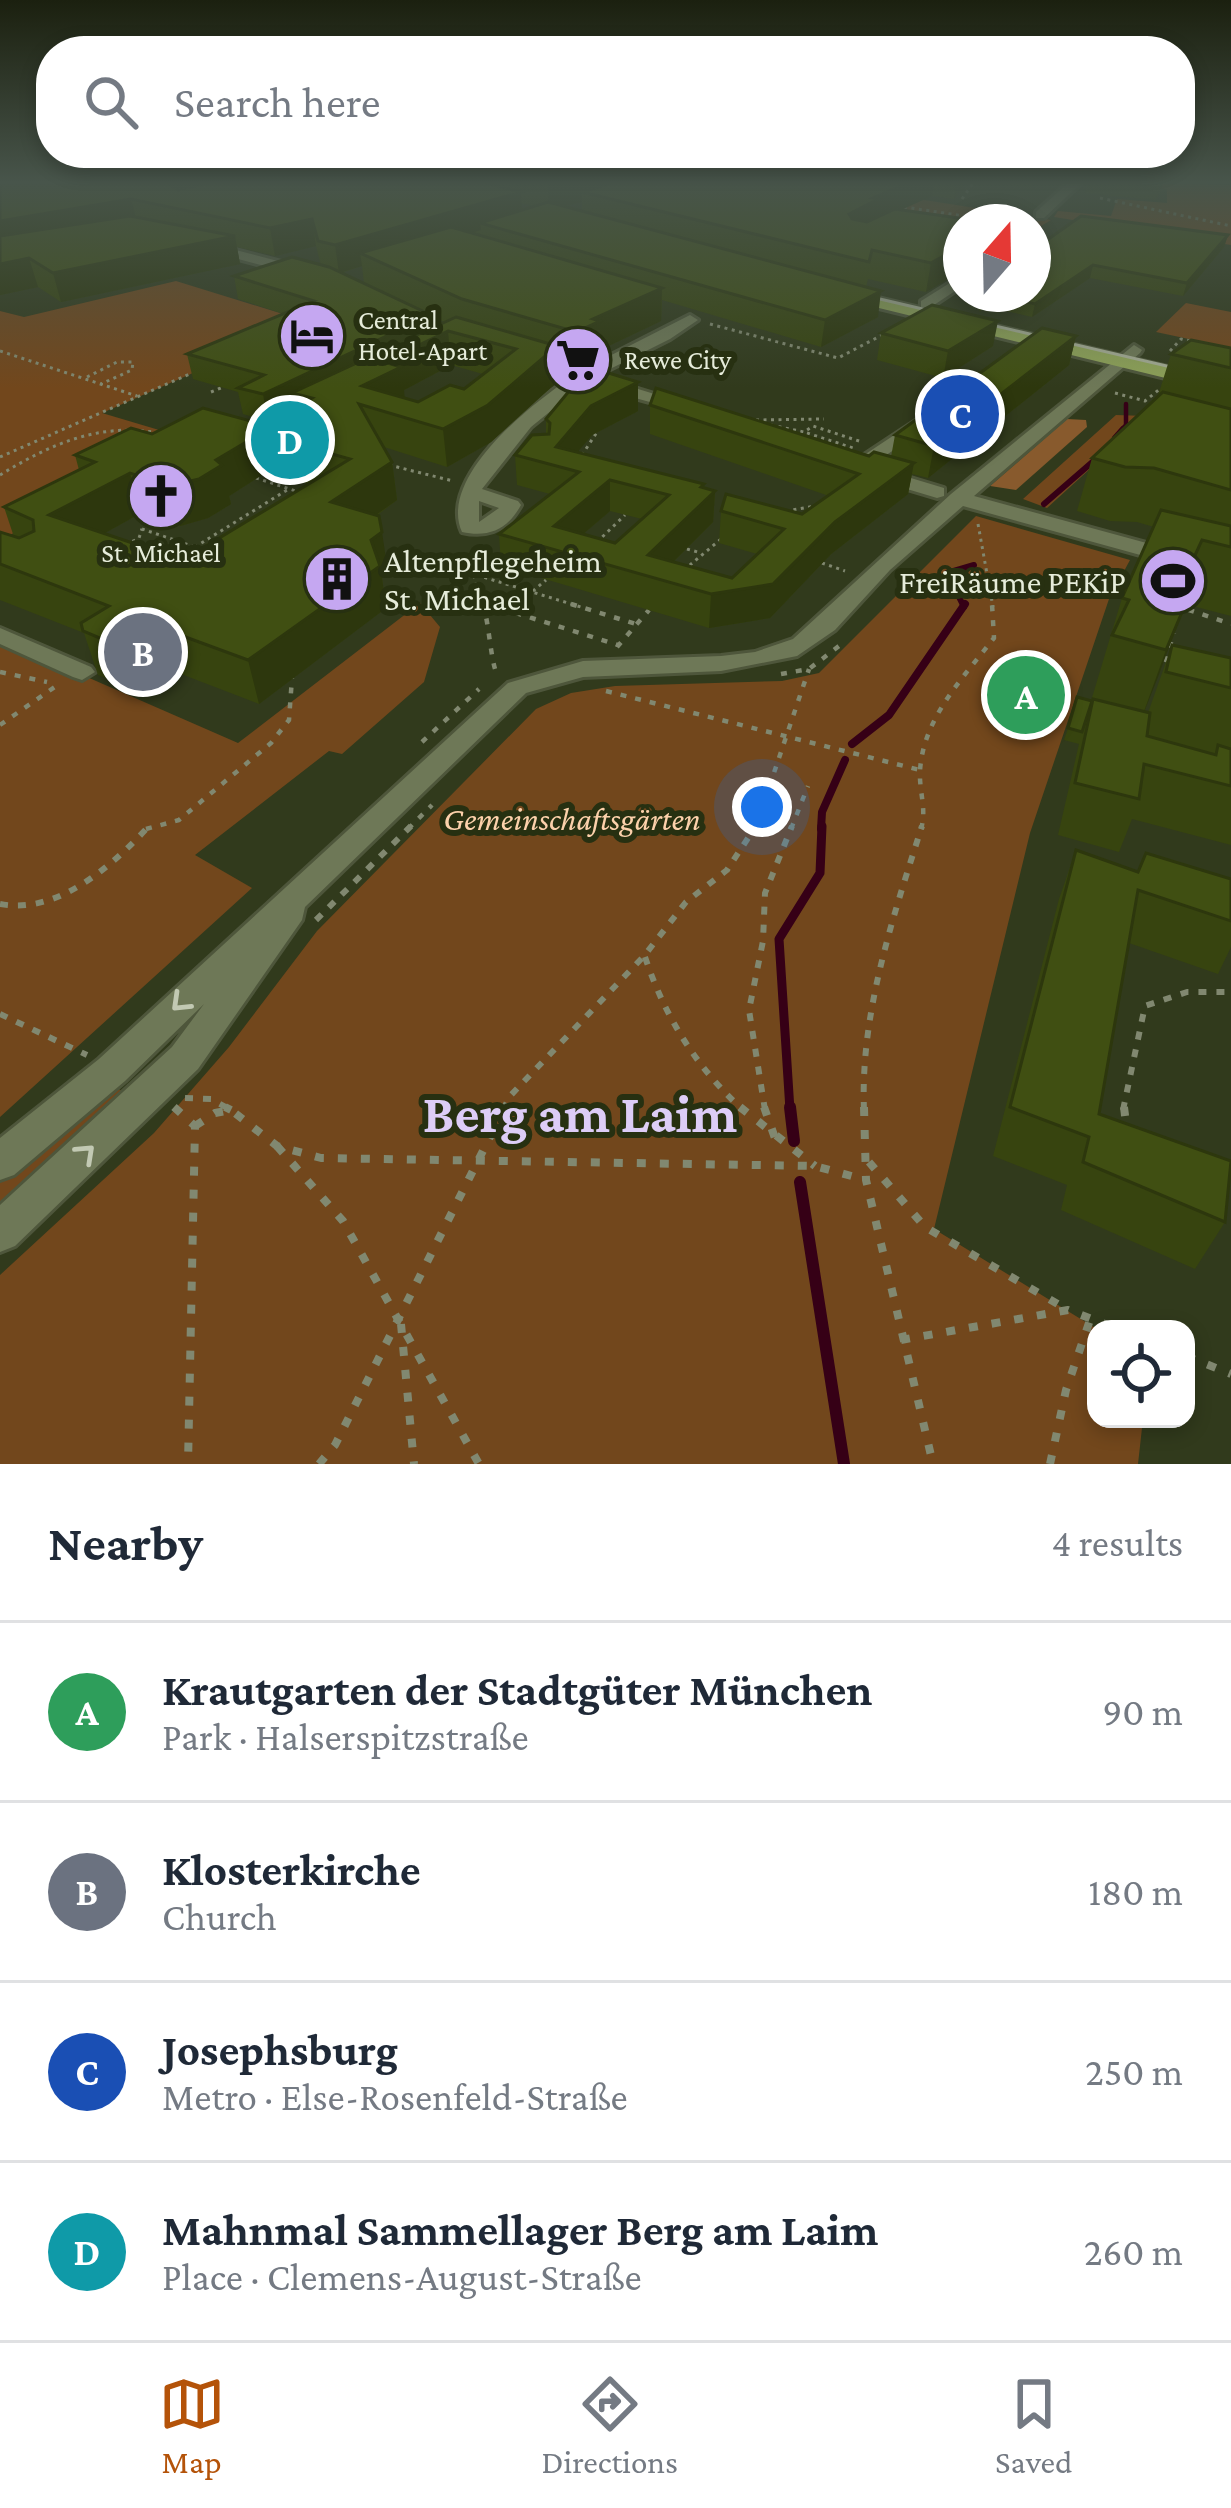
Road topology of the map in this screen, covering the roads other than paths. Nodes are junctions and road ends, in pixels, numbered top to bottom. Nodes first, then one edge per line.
1 (222, 251) edge
2 (333, 280) edge
3 (943, 292) edge
4 (926, 304) junction
5 (668, 311) dead end
6 (507, 354) edge
7 (1127, 356) junction
8 (1231, 372) edge
9 (582, 377) junction
10 (1231, 388) edge
11 (942, 409) edge
12 (694, 412) edge
13 (469, 488) junction
14 (964, 502) junction
15 (1231, 573) edge
16 (0, 635) edge
17 (72, 680) road end
18 (317, 874) junction
19 (0, 1162) edge
20 (0, 1232) edge

1 - 2 street
3 - 4 street
4 - 7 main road
4 - 7 main road
5 - 9 street
6 - 9 street
7 - 8 main road
7 - 10 main road
7 - 14 street
9 - 12 street
9 - 13 street
11 - 14 street
13 - 13 street
14 - 15 street
14 - 18 street
16 - 17 street
18 -> 19 street
20 -> 18 street

